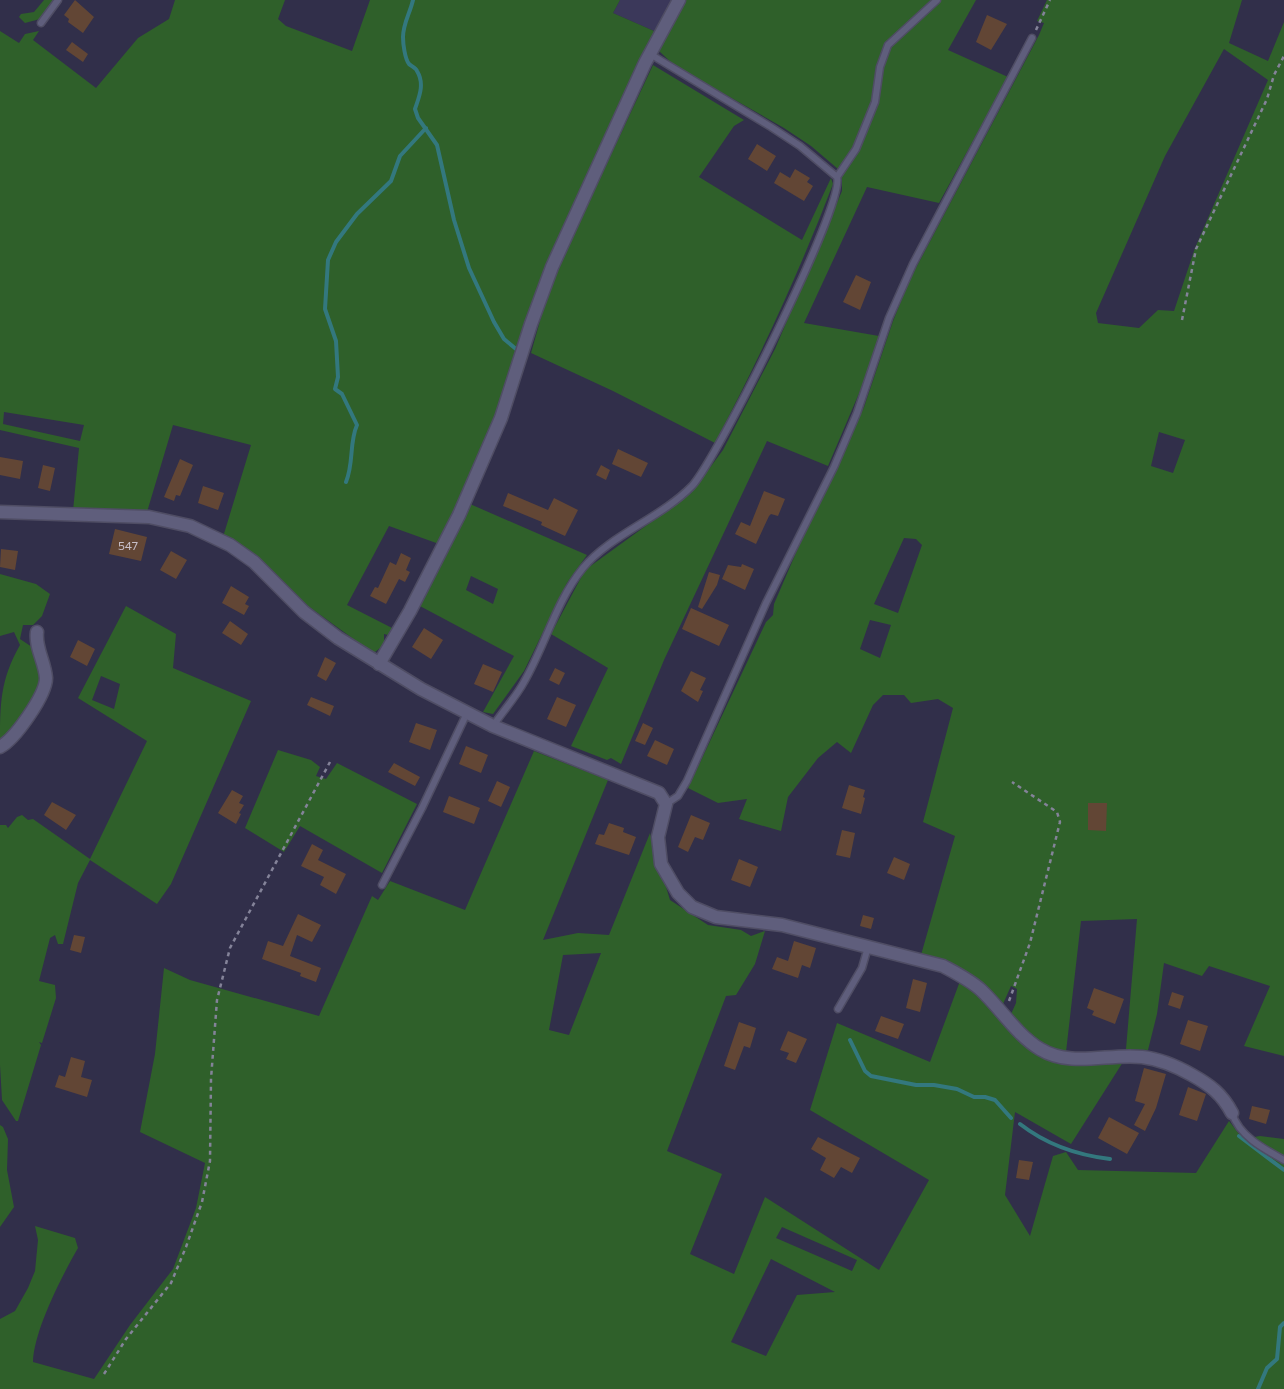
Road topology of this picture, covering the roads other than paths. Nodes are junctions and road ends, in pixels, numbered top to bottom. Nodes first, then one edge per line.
1 (58, 0) edge
2 (679, 0) edge
3 (937, 0) edge
4 (41, 23) dead end
5 (1032, 38) road end
6 (650, 54) junction
7 (837, 177) junction
8 (0, 512) edge
9 (37, 632) dead end
10 (379, 664) junction
11 (467, 714) junction
12 (494, 726) junction
13 (0, 747) edge
14 (666, 804) junction
15 (382, 885) dead end
16 (868, 947) junction
17 (838, 1009) dead end
18 (1232, 1114) joint
19 (1284, 1160) edge

1 - 4 lane
2 - 6 street
3 - 7 lane
5 - 14 lane
6 - 7 lane
6 - 10 street
7 - 12 lane
8 - 10 street
9 - 13 street
10 - 11 street
11 - 12 street
11 - 15 lane
12 - 14 street
14 - 16 street
16 - 17 lane
16 - 18 street
18 - 19 lane

